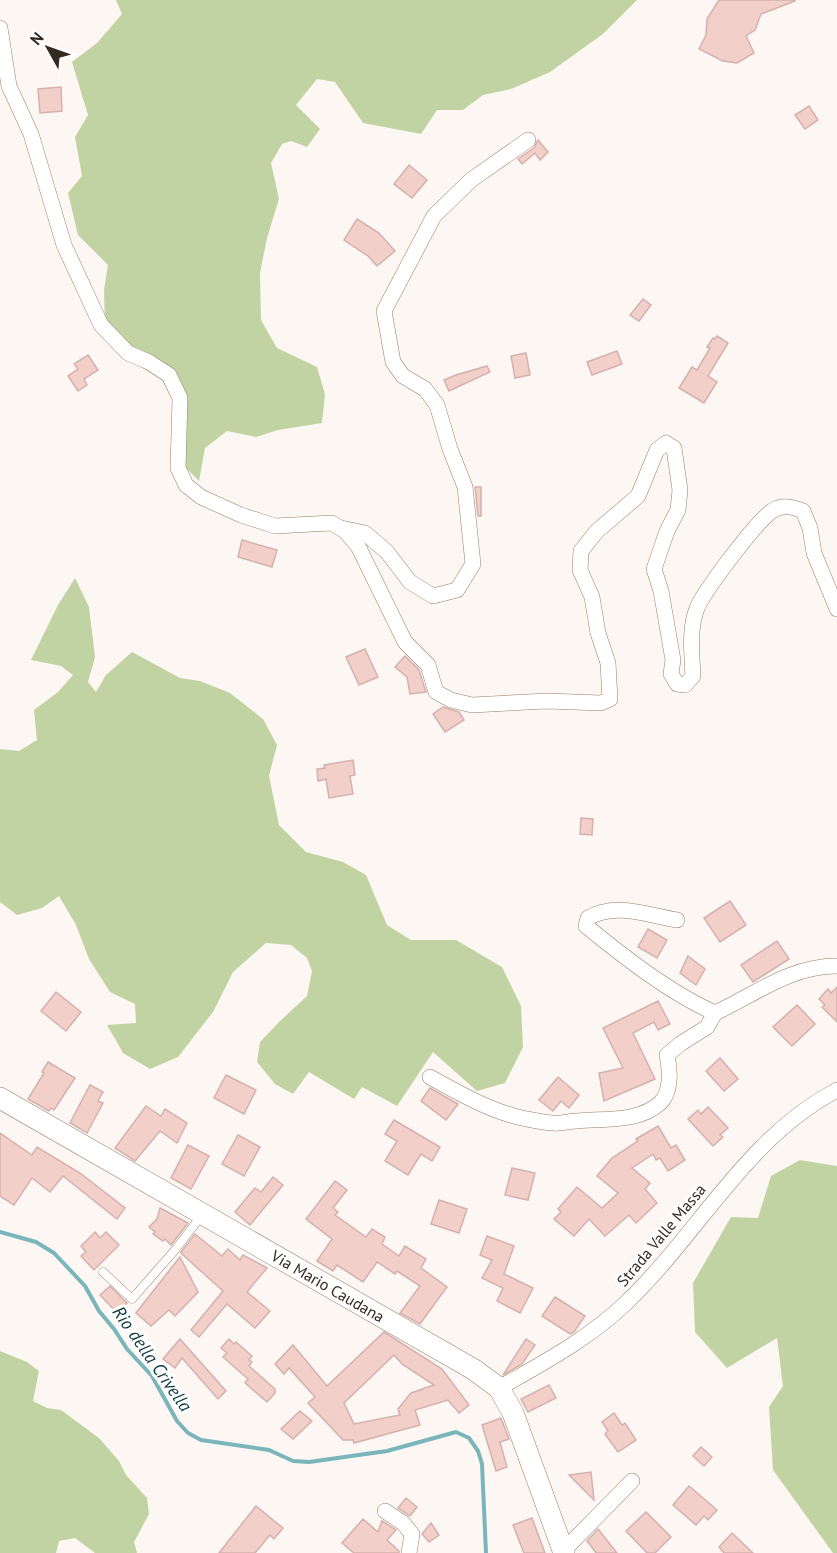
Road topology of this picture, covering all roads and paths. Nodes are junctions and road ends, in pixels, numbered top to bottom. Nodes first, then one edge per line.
1 (0, 28) edge
2 (528, 140) dead end
3 (338, 527) junction
4 (837, 609) edge
5 (677, 920) dead end
6 (837, 966) edge
7 (715, 1013) junction
8 (430, 1077) dead end
9 (837, 1090) edge
10 (0, 1098) edge
11 (203, 1214) junction
12 (103, 1272) dead end
13 (499, 1388) junction
14 (632, 1481) dead end
15 (385, 1510) dead end
16 (564, 1552) edge
17 (409, 1553) edge

1 - 3 street
2 - 3 street
3 - 4 street
5 - 7 street
6 - 7 street
7 - 8 street
9 - 13 street, Strada Valle Massa
10 - 11 main road, Via Mario Caudana
11 - 12 lane
11 - 13 main road, Via Mario Caudana
13 - 16 main road, Via Mario Caudana
14 - 16 street
15 - 17 street

